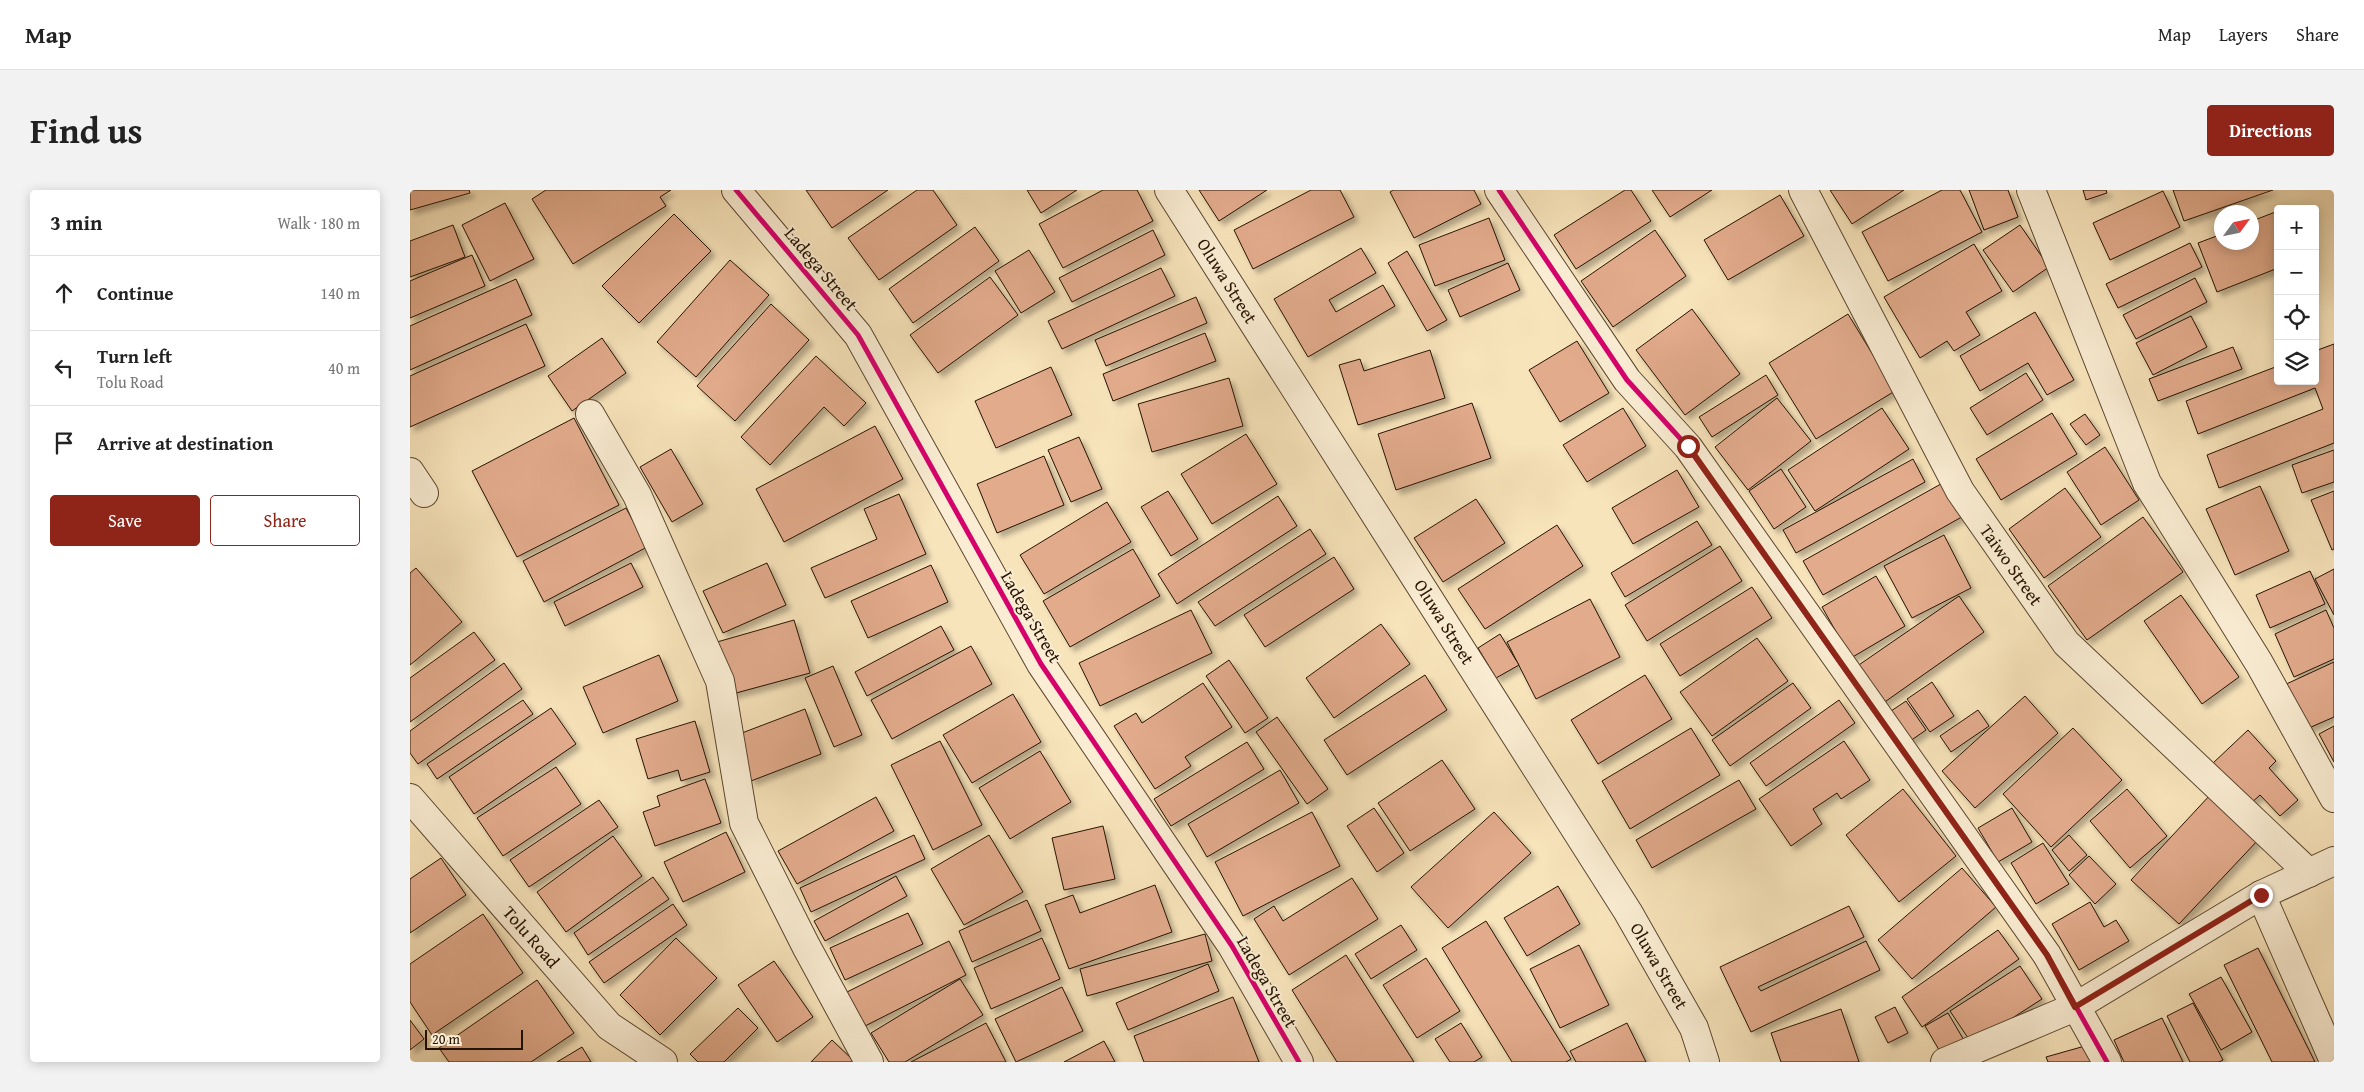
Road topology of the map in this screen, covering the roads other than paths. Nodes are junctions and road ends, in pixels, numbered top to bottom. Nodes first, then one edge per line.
1 (736, 190) edge
2 (1169, 190) edge
3 (1500, 190) edge
4 (1802, 190) edge
5 (2031, 190) edge
6 (590, 414) dead end
7 (410, 798) edge
8 (2334, 798) edge
9 (2334, 860) edge
10 (2309, 873) junction
11 (2261, 895) junction
12 (2075, 1007) junction
13 (2334, 1061) edge
14 (663, 1062) edge
15 (869, 1062) edge
16 (1299, 1062) edge
17 (1705, 1062) edge
18 (1945, 1062) edge
19 (2107, 1062) edge

1 - 16 street, Ladega Street
2 - 17 street, Oluwa Street
3 - 12 street
4 - 10 street, Taiwo Street
5 - 8 street
6 - 15 street
7 - 14 street, Tolu Road
9 - 10 street
10 - 11 street
11 - 12 street
11 - 13 street
12 - 18 street
12 - 19 street

